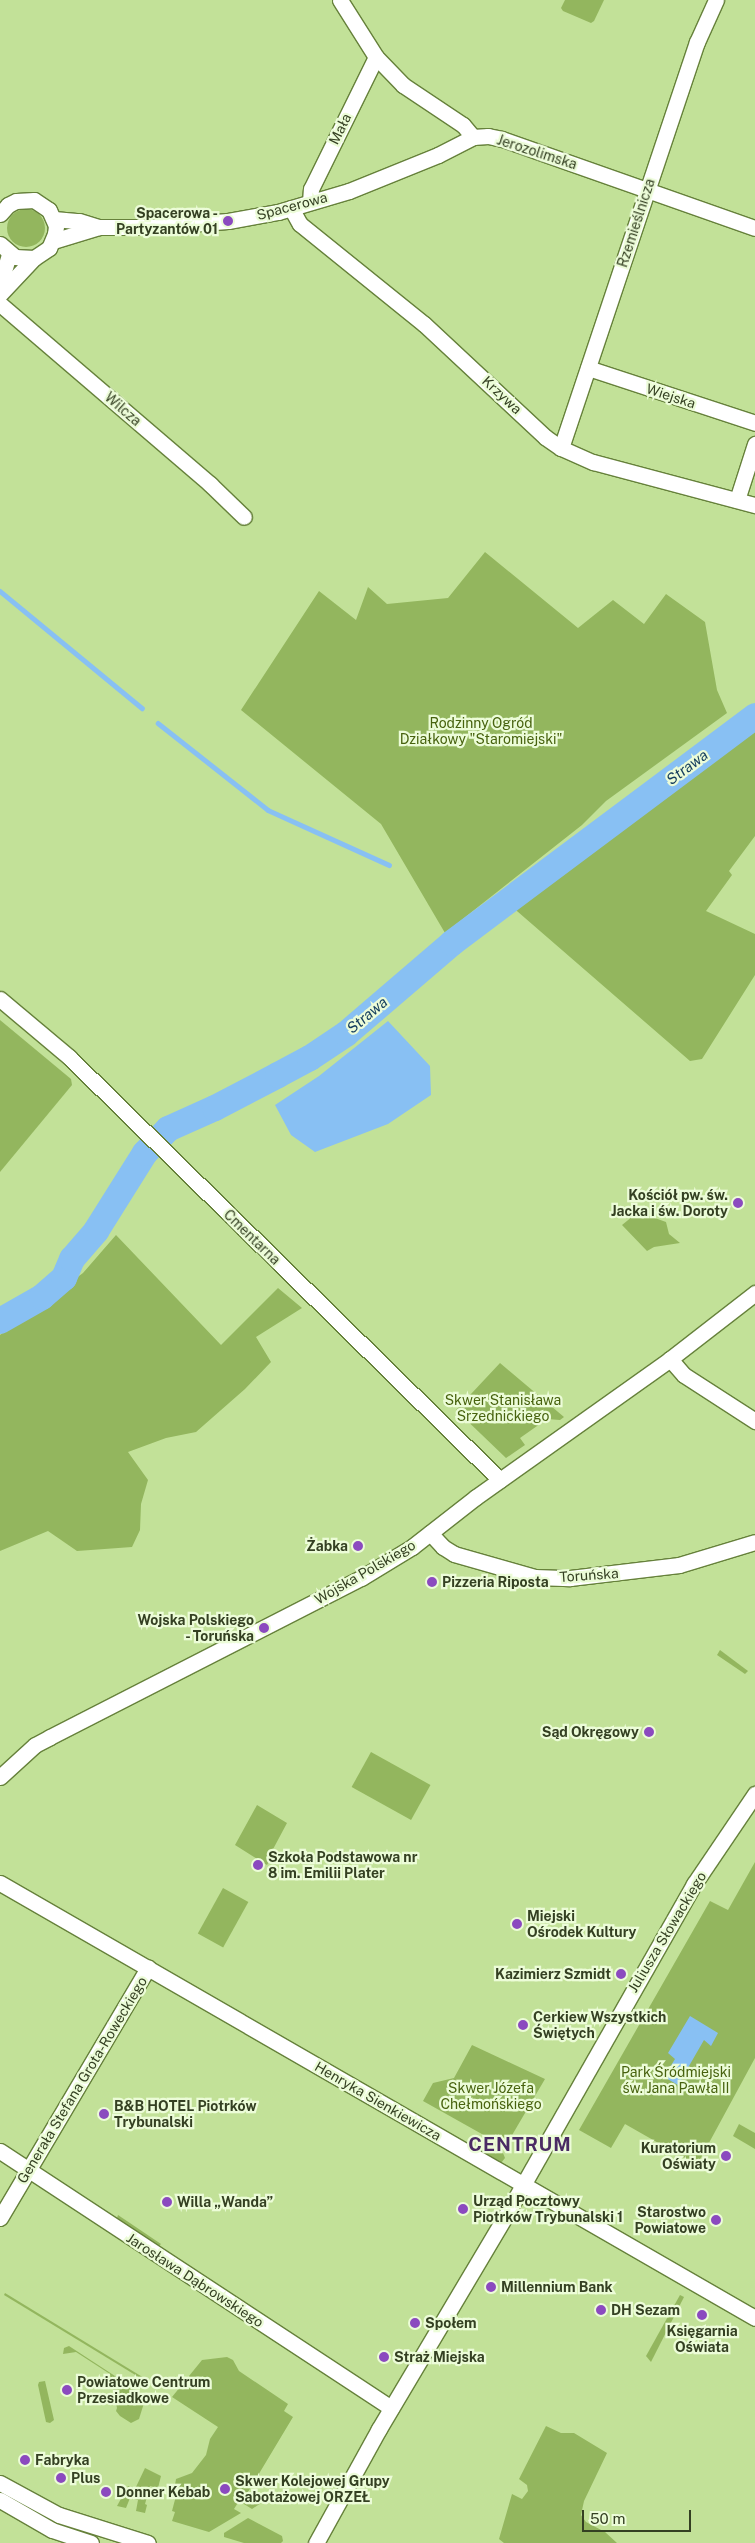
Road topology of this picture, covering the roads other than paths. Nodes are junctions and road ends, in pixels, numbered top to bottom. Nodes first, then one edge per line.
1 (340, 0) edge
2 (716, 0) edge
3 (376, 57) junction
4 (473, 137) junction
5 (646, 190) junction
6 (310, 202) junction
7 (292, 208) junction
8 (0, 214) edge
9 (54, 219) junction
10 (99, 227) junction
11 (755, 228) edge
12 (53, 241) junction
13 (5, 249) edge
14 (34, 258) junction
15 (0, 284) edge
16 (0, 294) edge
17 (0, 304) edge
18 (588, 368) junction
19 (755, 423) edge
20 (755, 444) edge
21 (561, 448) junction
22 (737, 500) junction
23 (755, 505) edge
24 (244, 517) dead end
25 (0, 999) edge
26 (755, 1293) edge
27 (670, 1359) junction
28 (755, 1421) edge
29 (500, 1480) junction
30 (430, 1533) junction
31 (755, 1542) edge
32 (0, 1777) edge
33 (755, 1794) edge
34 (0, 1883) edge
35 (148, 1968) junction
36 (0, 2151) edge
37 (28, 2170) junction
38 (524, 2185) junction
39 (0, 2218) edge
40 (755, 2318) edge
41 (391, 2408) junction
42 (0, 2483) edge
43 (0, 2500) edge
44 (97, 2536) edge
45 (91, 2543) edge
46 (148, 2543) edge
47 (316, 2543) edge

1 - 3 street
2 - 5 street, Rzemieślnicza
3 - 4 street
3 - 6 street, Mała
4 - 5 street, Jerozolimska
4 - 6 street, Spacerowa
5 - 11 street, Jerozolimska
5 - 18 street, Rzemieślnicza
6 - 7 street, Spacerowa
7 - 10 street, Spacerowa
7 - 21 street, Krzywa
8 - 9 street
9 - 10 street, Spacerowa
9 - 12 street
10 - 12 street, Spacerowa
12 - 14 street
13 - 14 street
13 - 15 street
14 - 16 street
17 - 24 street, Wilcza
18 - 19 street, Wiejska
18 - 21 street, Rzemieślnicza
20 - 22 street
21 - 22 street, Krzywa
22 - 23 street, Krzywa
25 - 29 street, Cmentarna
26 - 27 street, Wojska Polskiego
27 - 28 street
27 - 29 street, Wojska Polskiego
29 - 30 street, Wojska Polskiego
30 - 31 street, Toruńska
30 - 32 street, Wojska Polskiego
33 - 38 street, Juliusza Słowackiego
34 - 35 street, Henryka Sienkiewicza
35 - 37 street, Generała Stefana Grota-Roweckiego
35 - 38 street, Henryka Sienkiewicza
36 - 37 street, Jarosława Dąbrowskiego
37 - 39 street, Generała Stefana Grota-Roweckiego
37 - 41 street, Jarosława Dąbrowskiego
38 - 40 street, Henryka Sienkiewicza
38 - 41 street, Juliusza Słowackiego
41 - 47 street, Juliusza Słowackiego
42 - 44 street
43 - 45 street
44 - 46 street

